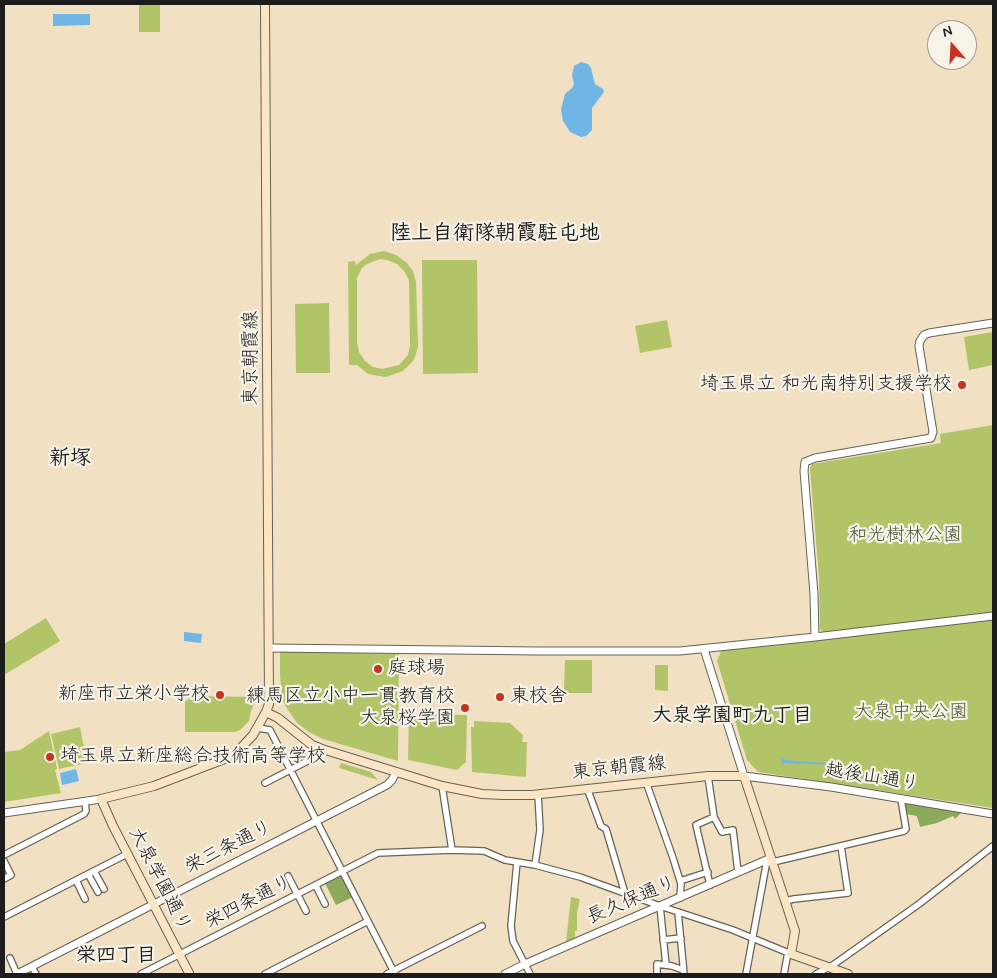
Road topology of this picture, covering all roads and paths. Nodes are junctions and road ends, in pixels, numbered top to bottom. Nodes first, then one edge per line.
1 (265, 4) edge
2 (993, 323) edge
3 (993, 616) edge
4 (815, 637) junction
5 (270, 648) junction
6 (704, 649) junction
7 (266, 712) junction
8 (258, 728) junction
9 (322, 749) junction
10 (291, 770) junction
11 (396, 772) junction
12 (708, 776) junction
13 (744, 776) junction
14 (646, 782) junction
15 (265, 783) dead end
16 (442, 786) junction
17 (587, 788) junction
18 (538, 794) junction
19 (902, 798) junction
20 (101, 799) junction
21 (85, 801) junction
22 (4, 813) edge
23 (993, 814) edge
24 (714, 817) junction
25 (316, 821) junction
26 (841, 846) junction
27 (993, 846) edge
28 (452, 850) junction
29 (127, 854) junction
30 (4, 855) edge
31 (770, 860) junction
32 (4, 861) edge
33 (517, 862) junction
34 (535, 865) junction
35 (91, 872) junction
36 (342, 872) junction
37 (708, 872) junction
38 (738, 872) junction
39 (288, 876) dead end
40 (4, 879) edge
41 (76, 880) junction
42 (680, 882) junction
43 (710, 884) junction
44 (316, 886) junction
45 (101, 890) dead end
46 (623, 892) junction
47 (298, 895) junction
48 (680, 898) junction
49 (85, 899) dead end
50 (785, 901) junction
51 (325, 904) dead end
52 (153, 905) junction
53 (660, 906) junction
54 (306, 911) dead end
55 (678, 912) junction
56 (4, 918) edge
57 (368, 921) junction
58 (482, 926) dead end
59 (681, 938) junction
60 (752, 939) junction
61 (663, 940) junction
62 (789, 953) junction
63 (180, 956) junction
64 (10, 958) dead end
65 (525, 964) junction
66 (666, 965) junction
67 (32, 967) junction
68 (829, 967) junction
69 (684, 972) edge
70 (394, 973) edge
71 (19, 974) edge
72 (36, 974) edge
73 (141, 974) edge
74 (189, 974) edge
75 (265, 974) edge
76 (387, 974) edge
77 (505, 974) edge
78 (530, 974) edge
79 (657, 974) edge
80 (746, 974) edge
81 (784, 974) edge
82 (817, 974) edge
83 (848, 974) edge

1 - 5 main road, 東京朝霞線
2 - 4 street
3 - 4 street
4 - 6 street
5 - 6 street
5 - 7 main road, 東京朝霞線
6 - 13 street
7 - 8 main road, 東京朝霞線
7 - 9 main road, 東京朝霞線
8 - 10 street
8 - 20 main road, 東京朝霞線
9 - 10 street
9 - 11 main road, 東京朝霞線
10 - 15 street
10 - 25 street
11 - 16 main road, 東京朝霞線
11 - 25 street, 栄三条通り
12 - 13 main road, 東京朝霞線
12 - 14 main road, 東京朝霞線
12 - 24 street
13 - 19 street, 越後山通り
13 - 31 main road
14 - 17 main road, 東京朝霞線
14 - 42 street
16 - 18 main road, 東京朝霞線
16 - 28 street
17 - 18 main road, 東京朝霞線
17 - 46 street
18 - 34 street
19 - 23 street, 越後山通り
19 - 26 street
20 - 21 street
20 - 29 main road, 大泉学園通り
21 - 22 street
21 - 30 street
24 - 37 street
24 - 38 street
25 - 36 street
25 - 52 street, 栄三条通り
26 - 31 street
26 - 50 street
27 - 68 street
28 - 33 street, 栄四条通り
28 - 36 street, 栄四条通り
29 - 35 street
29 - 52 main road, 大泉学園通り
31 - 38 street, 長久保通り
31 - 50 main road
31 - 60 street
32 - 40 street
33 - 34 street, 栄四条通り
33 - 65 street
34 - 46 street, 栄四条通り
35 - 41 street
35 - 45 street
36 - 44 street, 栄四条通り
36 - 57 street
37 - 42 street
37 - 43 street
38 - 43 street, 長久保通り
39 - 47 street
41 - 49 street
41 - 56 street
42 - 48 street
43 - 48 street, 長久保通り
44 - 47 street, 栄四条通り
44 - 51 street
46 - 53 street, 栄四条通り
47 - 54 street
47 - 63 street, 栄四条通り
48 - 53 street, 長久保通り
50 - 62 main road
52 - 63 main road, 大泉学園通り
52 - 67 street, 栄三条通り
53 - 55 street, 栄四条通り
53 - 61 street
53 - 65 street, 長久保通り
55 - 59 street
55 - 60 street, 栄四条通り
57 - 70 street
57 - 75 street
58 - 70 street
59 - 61 street
59 - 69 street
60 - 62 street, 栄四条通り
60 - 80 street
61 - 66 street
62 - 68 main road
62 - 81 street
63 - 73 street, 栄四条通り
63 - 74 main road, 大泉学園通り
64 - 71 street
65 - 77 street, 長久保通り
65 - 78 street
66 - 69 street
66 - 79 street
67 - 71 street, 栄三条通り
67 - 72 street
68 - 82 street
68 - 83 main road
70 - 76 street

